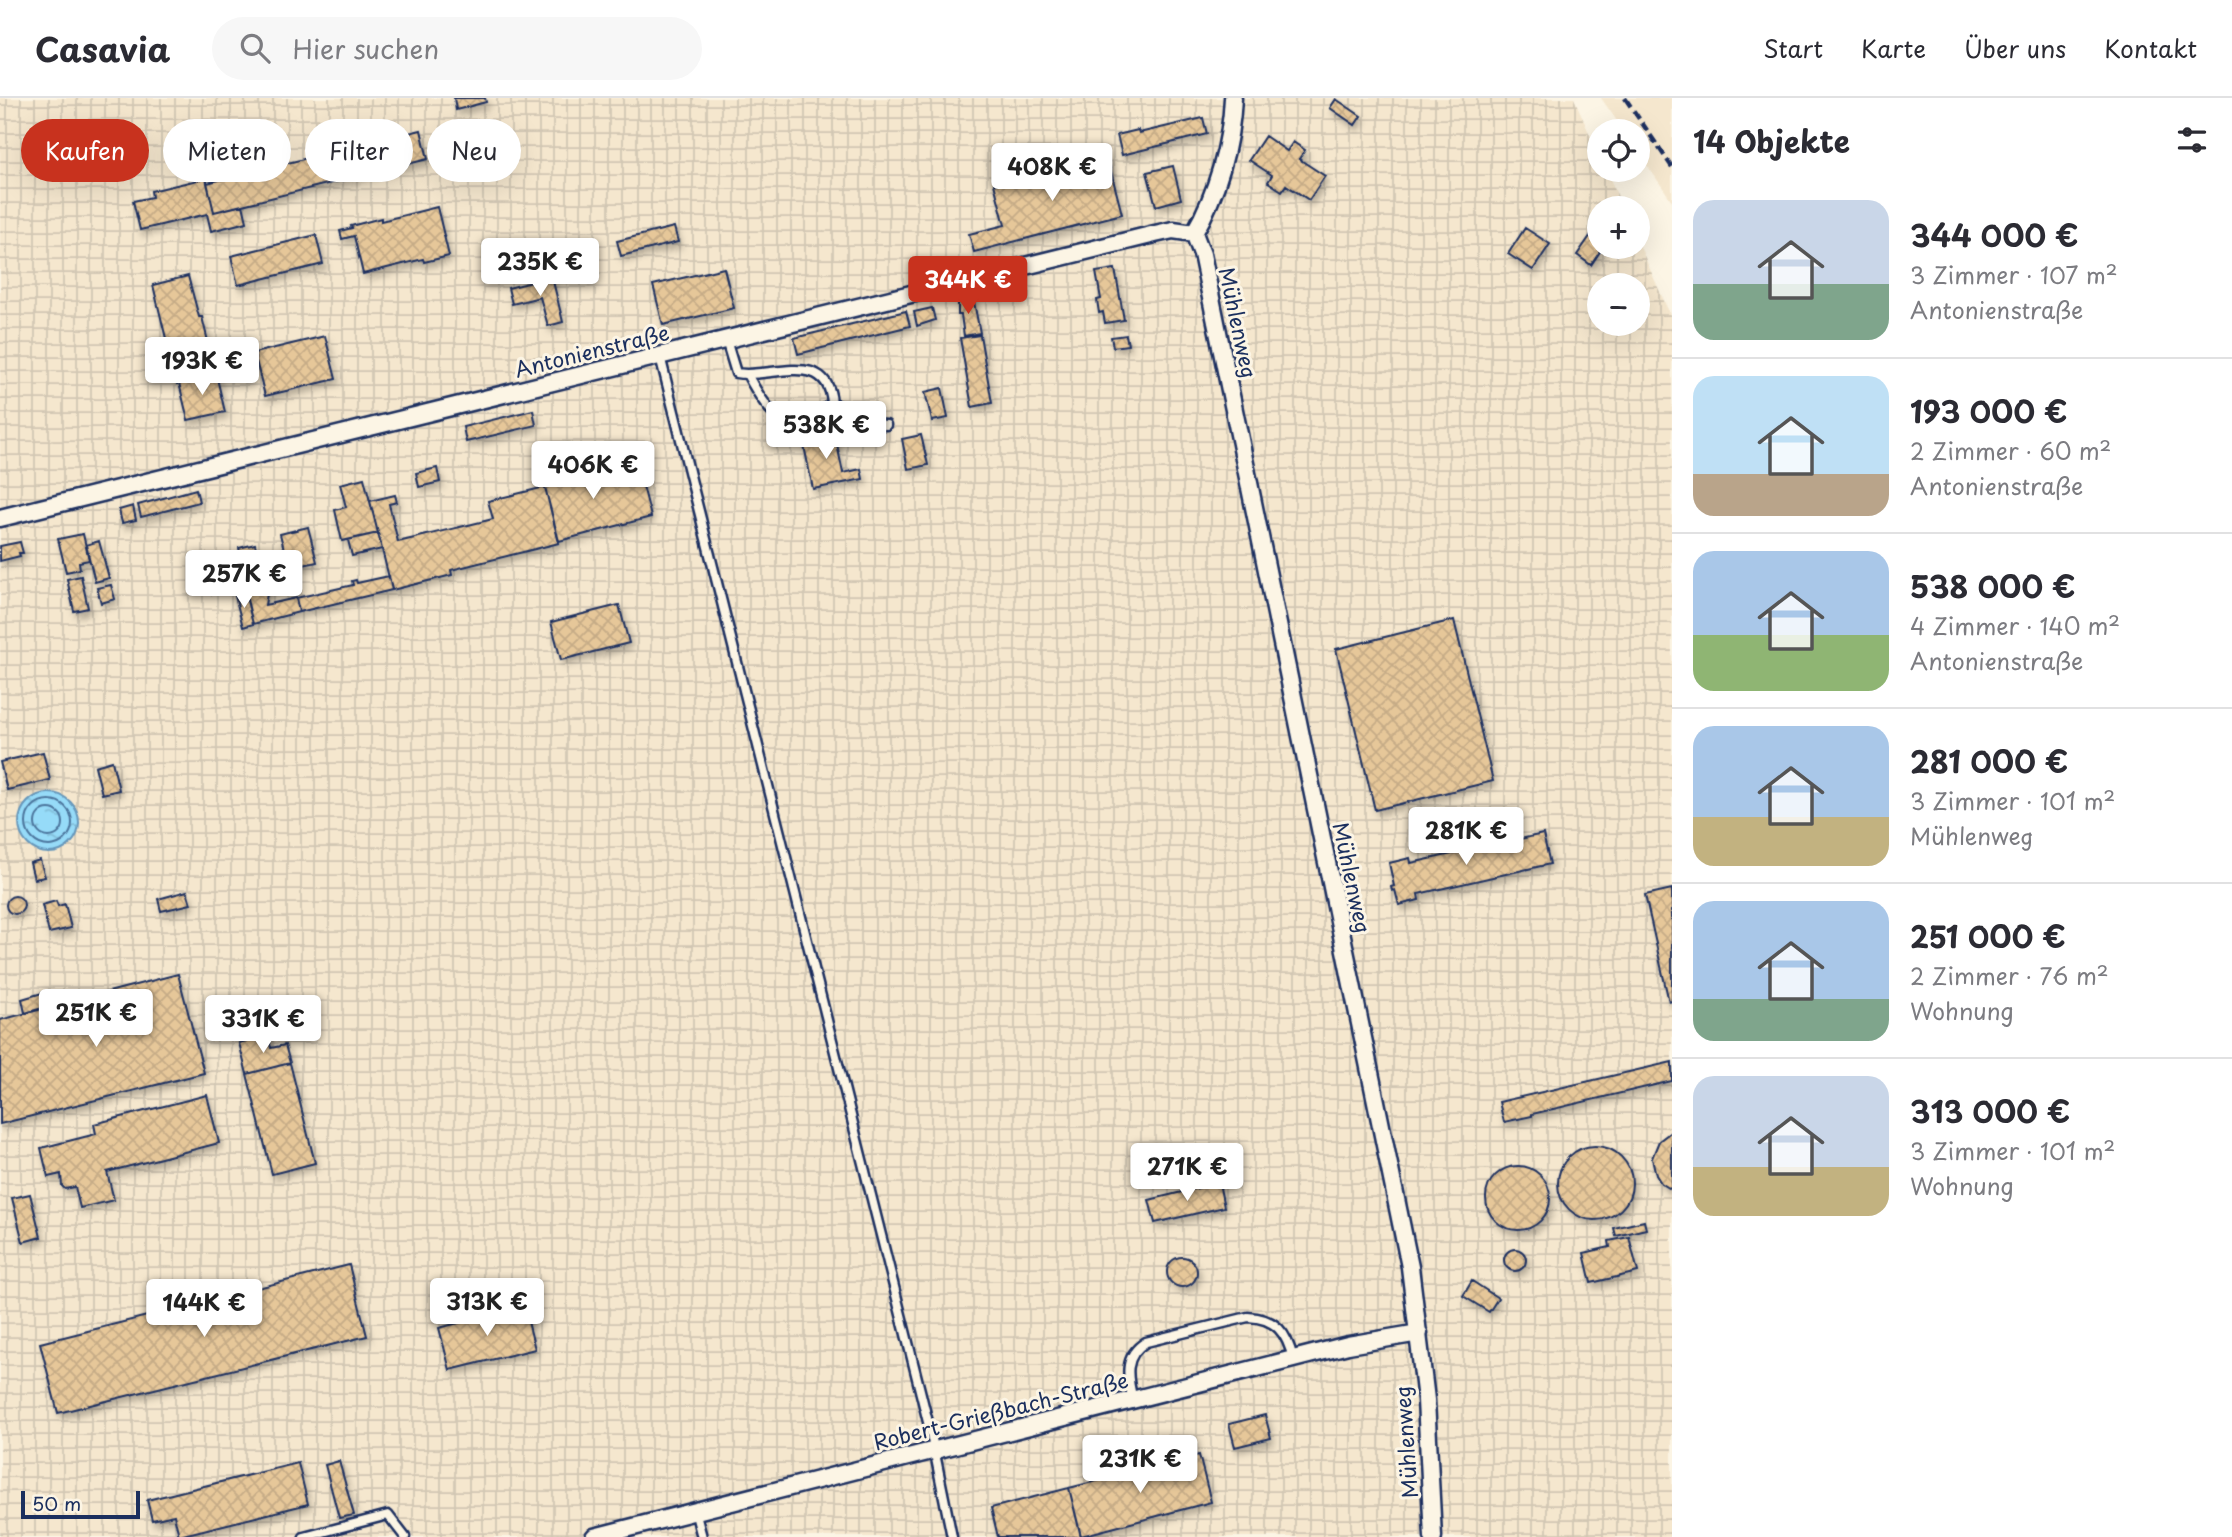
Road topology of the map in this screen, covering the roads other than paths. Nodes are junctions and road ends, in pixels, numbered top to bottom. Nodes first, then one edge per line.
1 (1234, 98) edge
2 (1194, 233) junction
3 (726, 340) junction
4 (660, 356) junction
5 (748, 376) junction
6 (832, 403) junction
7 (886, 425) dead end
8 (0, 517) edge
9 (1419, 1333) junction
10 (1293, 1359) junction
11 (1133, 1400) junction
12 (934, 1450) junction
13 (695, 1511) junction
14 (304, 1537) edge
15 (405, 1537) edge
16 (594, 1537) edge
17 (702, 1537) edge
18 (952, 1537) edge
19 (1433, 1537) edge

1 - 2 street
2 - 3 street, Antonienstraße
2 - 9 street, Mühlenweg
3 - 4 street, Antonienstraße
3 - 5 lane
4 - 8 street, Antonienstraße
4 - 12 lane
5 - 6 lane
5 - 6 lane
6 - 7 lane
9 - 10 street, Robert-Grießbach-Straße
9 - 19 street, Mühlenweg
10 - 11 street, Robert-Grießbach-Straße
10 - 11 lane
11 - 12 street, Robert-Grießbach-Straße
12 - 13 street, Robert-Grießbach-Straße
12 - 18 lane
13 - 16 street, Robert-Grießbach-Straße
13 - 17 lane
14 - 15 lane

